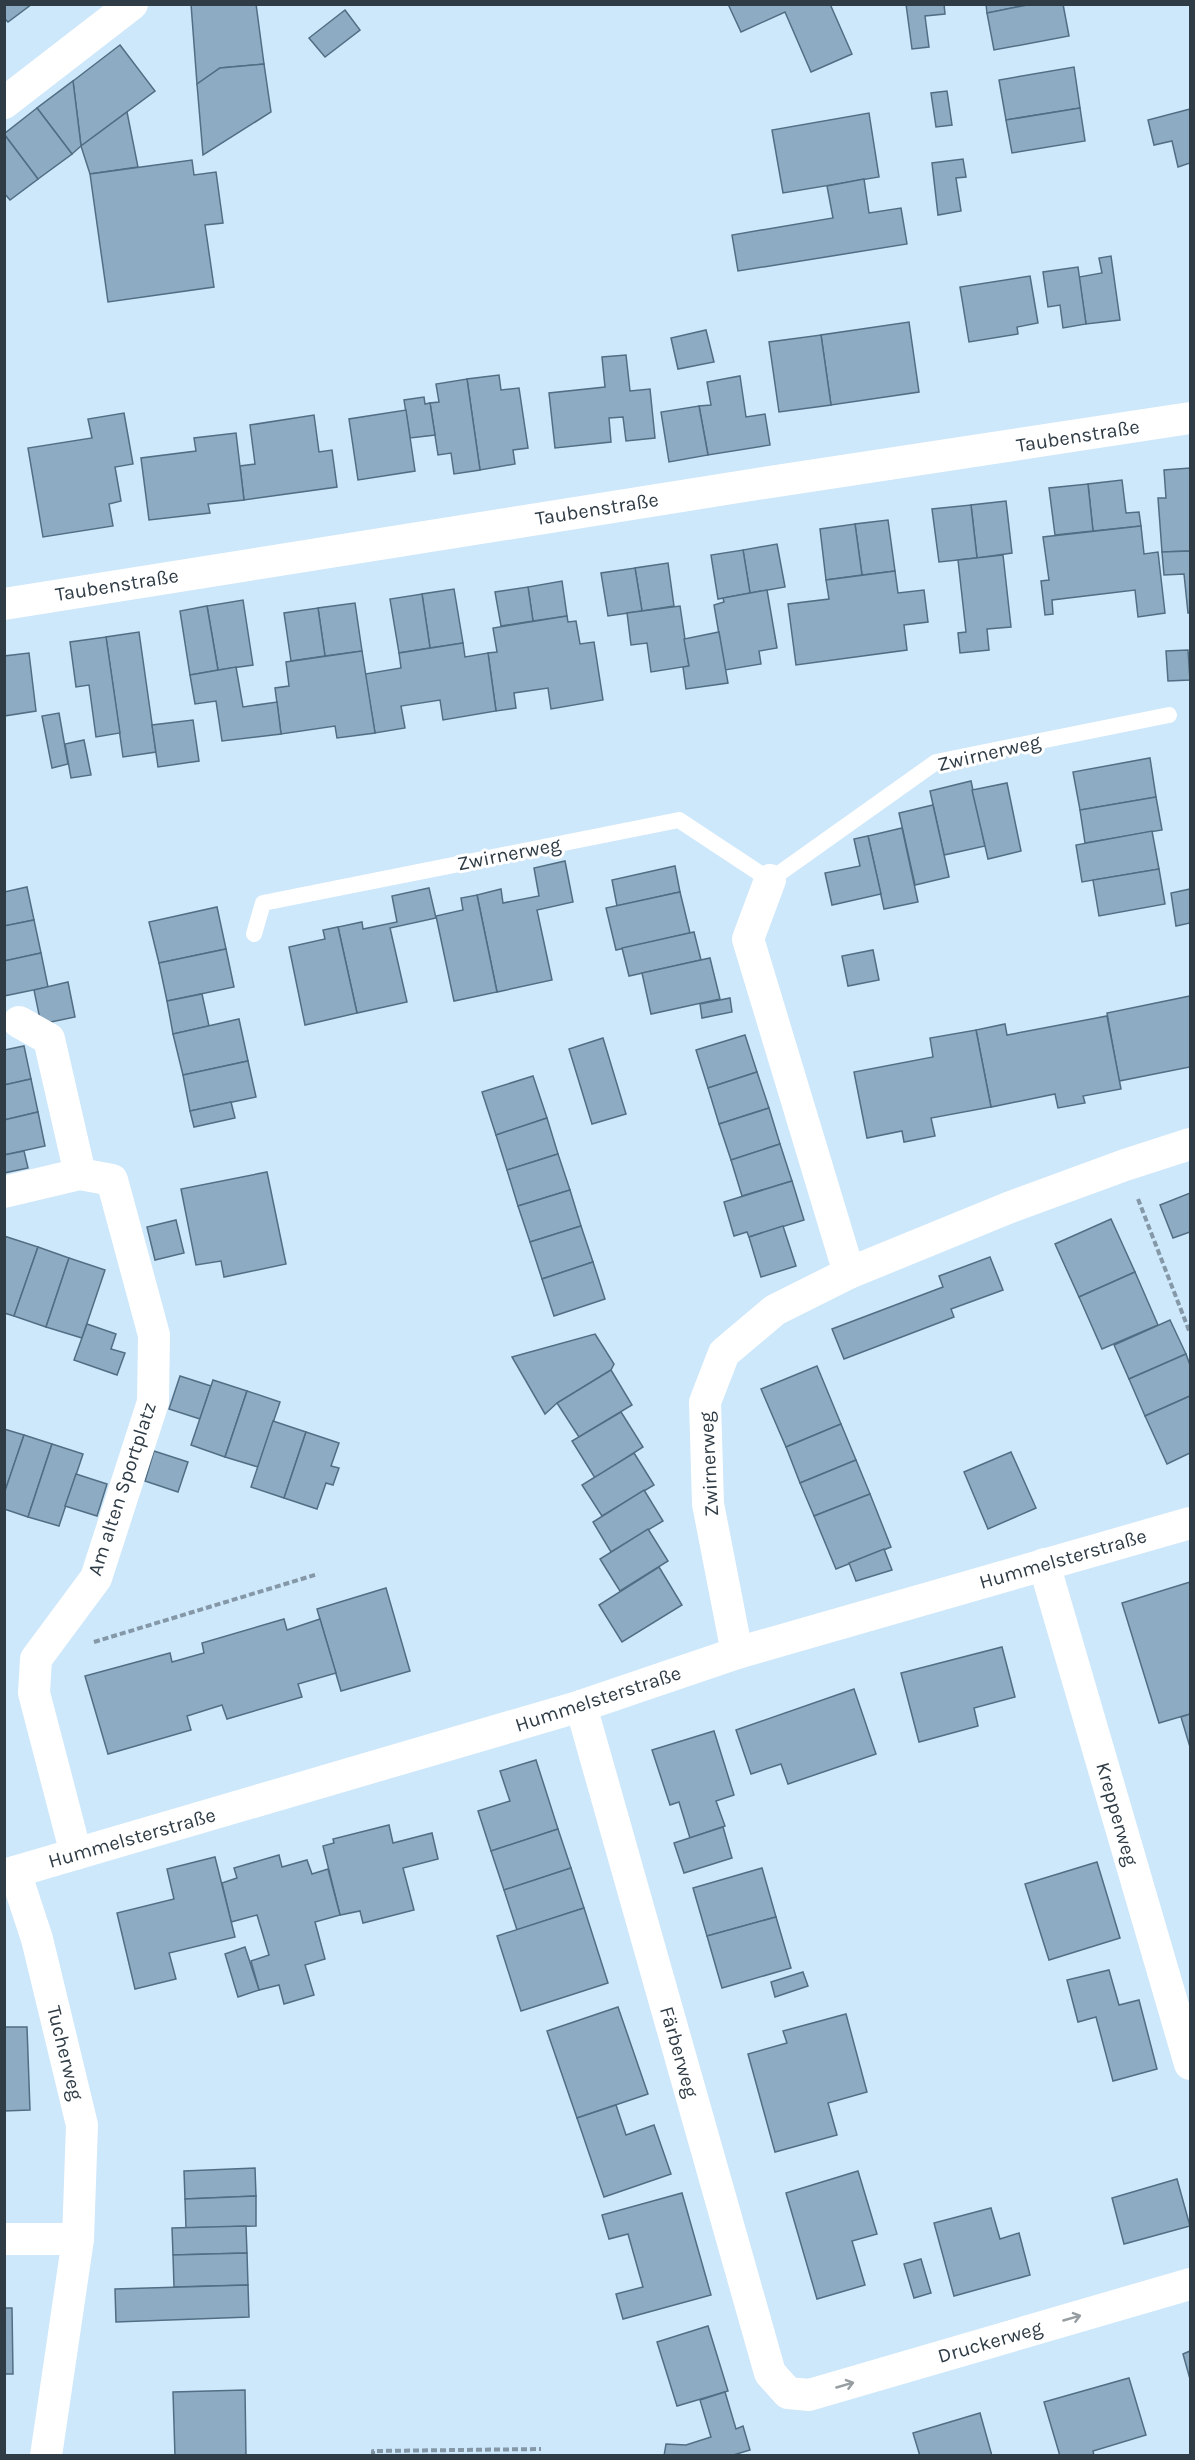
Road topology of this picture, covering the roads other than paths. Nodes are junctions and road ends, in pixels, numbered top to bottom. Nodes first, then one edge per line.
1 (132, 4) edge
2 (4, 103) edge
3 (1191, 418) edge
4 (4, 604) edge
5 (1169, 715) dead end
6 (770, 880) junction
7 (254, 934) dead end
8 (19, 1022) dead end
9 (1191, 1144) edge
10 (80, 1174) junction
11 (4, 1192) edge
12 (849, 1273) junction
13 (1191, 1523) edge
14 (1044, 1564) junction
15 (737, 1653) junction
16 (581, 1706) junction
17 (76, 1854) junction
18 (10, 1873) edge
19 (1191, 2064) edge
20 (4, 2239) edge
21 (78, 2239) junction
22 (1191, 2284) edge
23 (788, 2393) joint
24 (46, 2456) edge

1 - 2 street
3 - 4 street, Taubenstraße
5 - 6 lane, Zwirnerweg
6 - 7 lane, Zwirnerweg
6 - 12 street
8 - 10 street
9 - 12 street, Zwirnerweg
10 - 11 street, Am alten Sportplatz
10 - 17 street, Am alten Sportplatz
12 - 15 street, Zwirnerweg
13 - 14 street, Hummelsterstraße
14 - 15 street, Hummelsterstraße
14 - 19 street, Krepperweg
15 - 16 street, Hummelsterstraße
16 - 17 street, Hummelsterstraße
16 - 23 street, Färberweg
17 - 18 street, Hummelsterstraße
18 - 21 street, Tucherweg
20 - 21 street
21 - 24 street, Tucherweg
23 -> 22 street, Druckerweg

